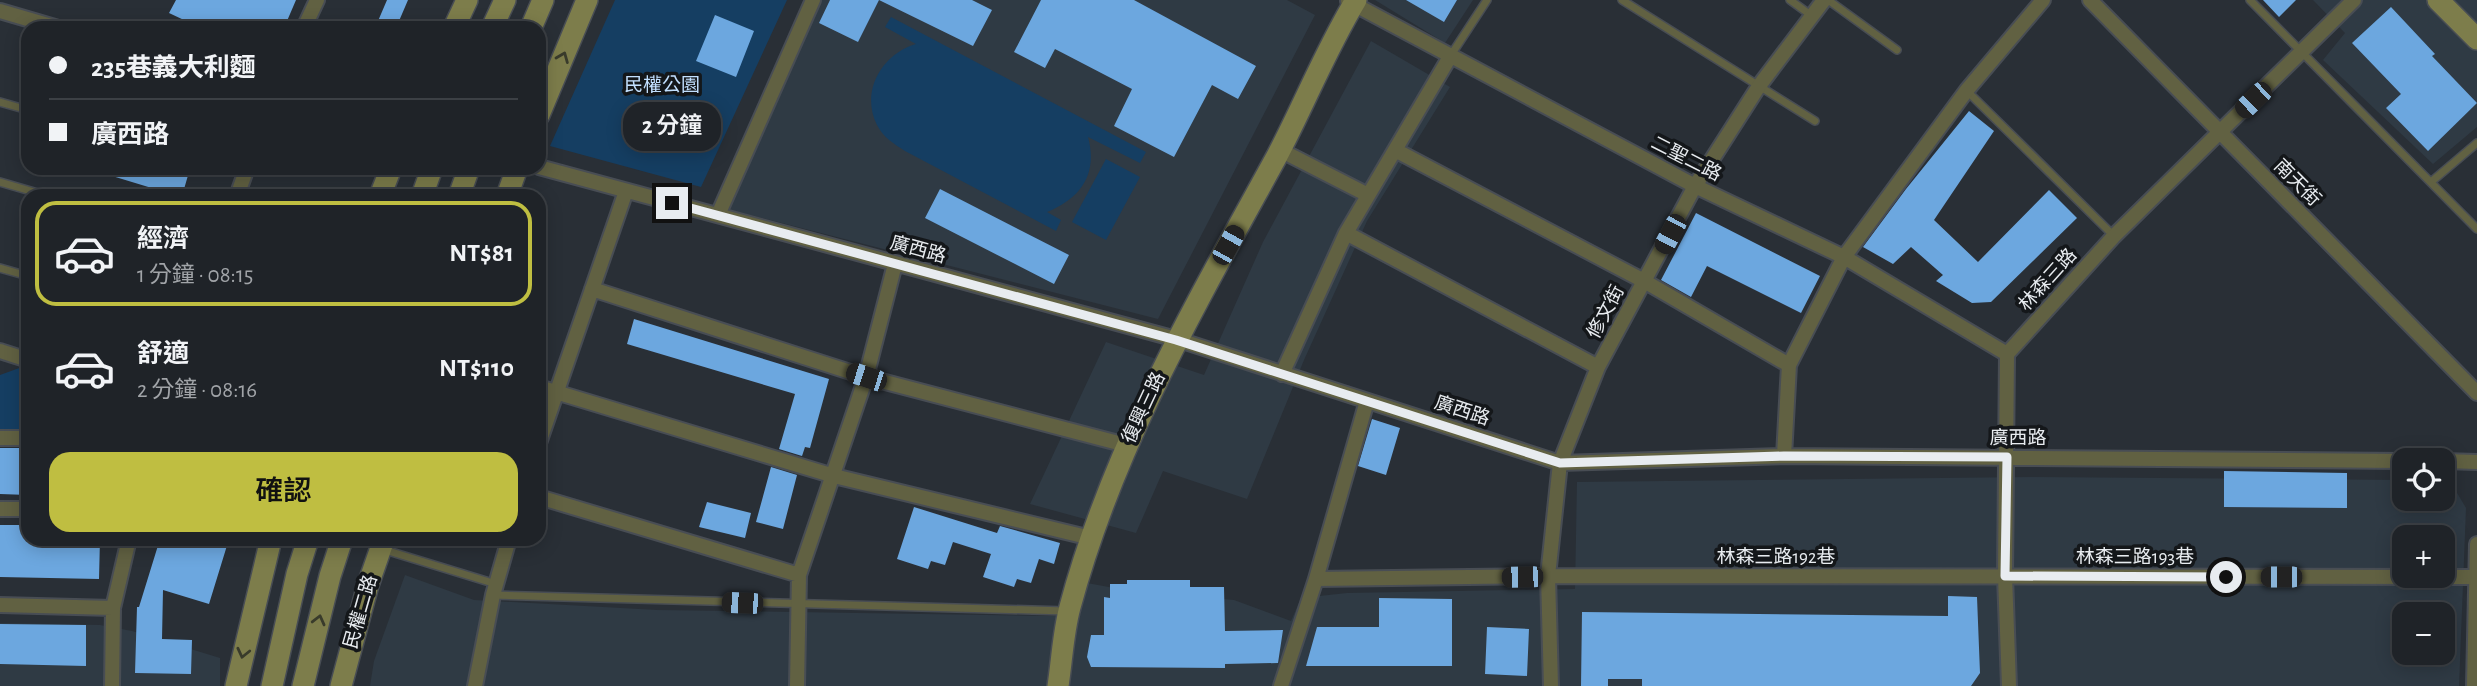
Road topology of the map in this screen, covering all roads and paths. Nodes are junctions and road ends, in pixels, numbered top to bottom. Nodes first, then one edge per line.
1 (317, 0) edge
2 (467, 0) edge
3 (505, 0) edge
4 (544, 0) edge
5 (587, 0) edge
6 (813, 0) edge
7 (1487, 0) edge
8 (1622, 0) edge
9 (1790, 0) edge
10 (1826, 0) edge
11 (2043, 0) edge
12 (2090, 0) edge
13 (2250, 0) edge
14 (2354, 0) edge
15 (2438, 0) edge
16 (1352, 1) edge
17 (0, 11) edge
18 (1812, 16) junction
19 (34, 21) edge
20 (307, 21) edge
21 (457, 21) edge
22 (495, 21) edge
23 (534, 21) edge
24 (2477, 39) edge
25 (1897, 50) dead end
26 (2302, 52) junction
27 (1451, 55) junction
28 (1759, 86) junction
29 (1967, 90) junction
30 (546, 98) edge
31 (0, 102) edge
32 (21, 108) edge
33 (1815, 121) dead end
34 (2220, 132) junction
35 (2477, 143) edge
36 (1280, 150) junction
37 (1395, 150) junction
38 (546, 169) edge
39 (0, 182) edge
40 (2431, 182) junction
41 (1695, 186) junction
42 (24, 189) edge
43 (626, 191) junction
44 (1368, 195) junction
45 (718, 215) junction
46 (2477, 229) edge
47 (1346, 233) junction
48 (2114, 236) junction
49 (1844, 257) junction
50 (895, 264) junction
51 (0, 268) edge
52 (21, 274) edge
53 (1644, 281) junction
54 (592, 289) junction
55 (1176, 340) junction
56 (0, 351) edge
57 (2007, 354) junction
58 (21, 358) edge
59 (1789, 366) junction
60 (1598, 367) junction
61 (1282, 373) junction
62 (866, 377) junction
63 (546, 389) edge
64 (556, 392) junction
65 (2477, 393) edge
66 (1367, 401) junction
67 (546, 422) edge
68 (0, 438) edge
69 (21, 438) edge
70 (1126, 445) junction
71 (1784, 456) junction
72 (2007, 457) junction
73 (2392, 461) edge
74 (2455, 461) edge
75 (2477, 462) edge
76 (1560, 463) junction
77 (834, 476) junction
78 (546, 499) edge
79 (0, 509) edge
80 (21, 509) edge
81 (1091, 538) junction
82 (2477, 544) edge
83 (127, 546) edge
84 (269, 546) edge
85 (306, 546) edge
86 (340, 546) edge
87 (381, 546) edge
88 (387, 546) edge
89 (507, 546) edge
90 (799, 575) junction
91 (1548, 576) junction
92 (2005, 576) junction
93 (2475, 577) junction
94 (1316, 579) junction
95 (494, 589) junction
96 (797, 604) junction
97 (0, 605) edge
98 (113, 608) junction
99 (1069, 611) junction
100 (112, 686) edge
101 (236, 686) edge
102 (272, 686) edge
103 (303, 686) edge
104 (341, 686) edge
105 (475, 686) edge
106 (797, 686) edge
107 (1058, 686) edge
108 (1281, 686) edge
109 (1551, 686) edge
110 (2009, 686) edge
111 (2474, 686) edge

1 - 20 street
2 - 21 street
3 - 22 street
4 - 23 street
30 -> 5 street
6 - 45 street
7 - 27 lane
8 - 28 lane
9 - 18 lane
10 - 18 street, 修文街
10 - 25 lane
11 - 29 street
12 - 34 street, 南天街
13 - 26 lane
14 - 26 street, 林森三路
15 - 24 street
16 - 27 street, 二聖二路
16 - 36 street, 復興三路
17 - 19 street
18 - 28 street, 修文街
26 - 34 street, 林森三路
26 - 40 lane
27 - 37 street
27 - 41 street, 二聖二路
28 - 33 lane
28 - 41 street, 修文街
29 - 48 lane
29 - 49 street
31 - 32 lane
34 - 48 street, 林森三路
34 - 65 street, 南天街
35 - 40 lane
36 - 44 street
36 - 55 street, 復興三路
37 - 44 street
37 - 53 street
38 - 43 street, 廣西路
39 - 42 lane
40 - 46 lane
41 - 49 street, 二聖二路
41 - 53 street, 修文街
43 - 45 street, 廣西路
43 - 54 street
44 - 47 street
45 - 50 street, 廣西路
47 - 60 street
47 - 61 street
48 - 57 street, 林森三路
49 - 57 street, 二聖二路
49 - 59 street
50 - 55 street, 廣西路
50 - 62 street
51 - 52 lane
53 - 59 street
53 - 60 street, 修文街
54 - 62 street
54 - 64 street
55 - 61 street, 廣西路
55 - 70 street, 復興三路
56 - 58 street
57 - 72 street
59 - 71 street
60 - 76 street, 修文街
61 - 66 street, 廣西路
62 - 70 street
62 - 77 street
63 - 64 street
64 - 67 street
64 - 77 street
66 - 76 street, 廣西路
66 - 94 street
68 - 69 street
70 - 81 street, 復興三路
71 - 72 street, 廣西路
71 - 76 street, 廣西路
72 - 73 street, 廣西路
72 - 92 street
74 - 75 street
76 - 91 street, 修文街
77 - 81 street
77 - 90 street
78 - 90 street
79 - 80 street
81 - 99 street, 復興三路
82 - 93 street
83 - 98 street
84 -> 101 street
85 - 102 street
103 -> 86 street, 民權二路
87 - 104 street, 民權二路
88 - 95 lane
89 - 95 street
90 - 96 street
91 - 92 street, 林森三路192巷
91 - 94 street, 林森三路192巷
91 - 109 street, 修文街
92 - 93 street, 林森三路193巷
92 - 110 street
93 - 111 street
94 - 108 street
95 - 96 lane
95 - 105 street
96 - 99 lane
96 - 106 street
97 - 98 street
98 - 100 street
99 - 107 street, 復興三路

